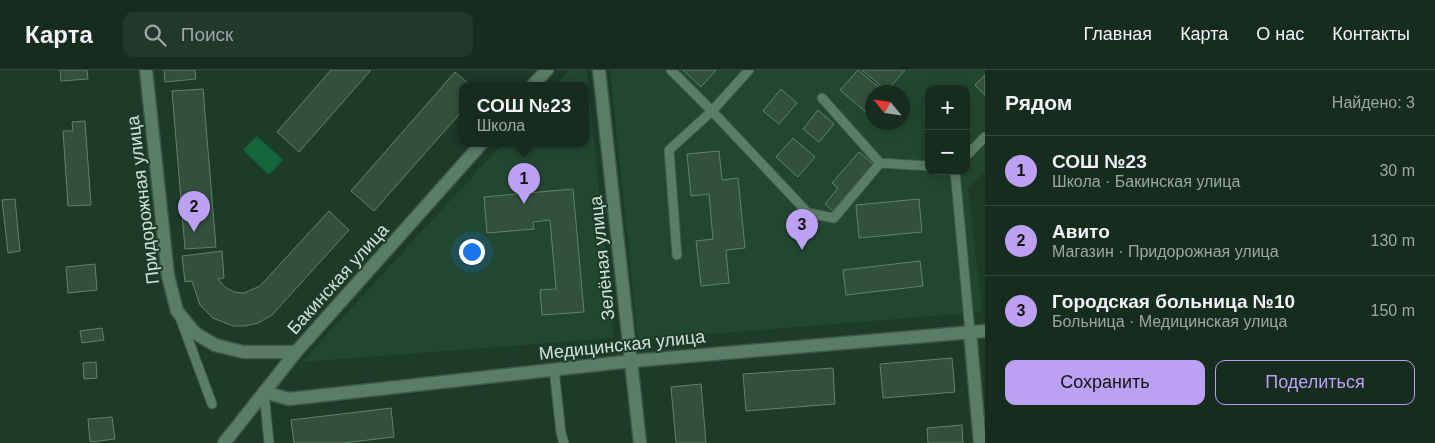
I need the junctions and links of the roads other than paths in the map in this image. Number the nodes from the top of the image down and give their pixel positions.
1 (146, 70) edge
2 (547, 70) edge
3 (599, 70) edge
4 (671, 70) edge
5 (750, 70) edge
6 (536, 82) edge
7 (822, 98) dead end
8 (712, 111) junction
9 (985, 137) edge
10 (478, 147) edge
11 (970, 152) edge
12 (880, 162) junction
13 (925, 166) edge
14 (955, 175) edge
15 (677, 255) dead end
16 (177, 311) junction
17 (985, 331) edge
18 (970, 332) junction
19 (296, 352) junction
20 (632, 361) junction
21 (554, 370) junction
22 (264, 392) junction
23 (212, 404) dead end
24 (224, 443) edge
25 (269, 443) edge
26 (564, 443) edge
27 (640, 443) edge
28 (980, 443) edge

1 - 16 street, Придорожная улица
2 - 6 street
3 - 20 street, Зелёная улица
4 - 8 lane
5 - 8 lane
7 - 12 lane
8 - 12 lane
8 - 15 lane
9 - 11 lane
10 - 19 street, Бакинская улица
12 - 13 lane
14 - 18 lane
16 - 19 street, Придорожная улица
16 - 23 lane
17 - 18 street, Медицинская улица
18 - 20 street, Медицинская улица
18 - 28 street
19 - 22 street, Бакинская улица
20 - 21 street, Медицинская улица
20 - 27 street, Зелёная улица
21 - 22 street, Медицинская улица
21 - 26 lane
22 - 24 street, Бакинская улица
22 - 25 lane

